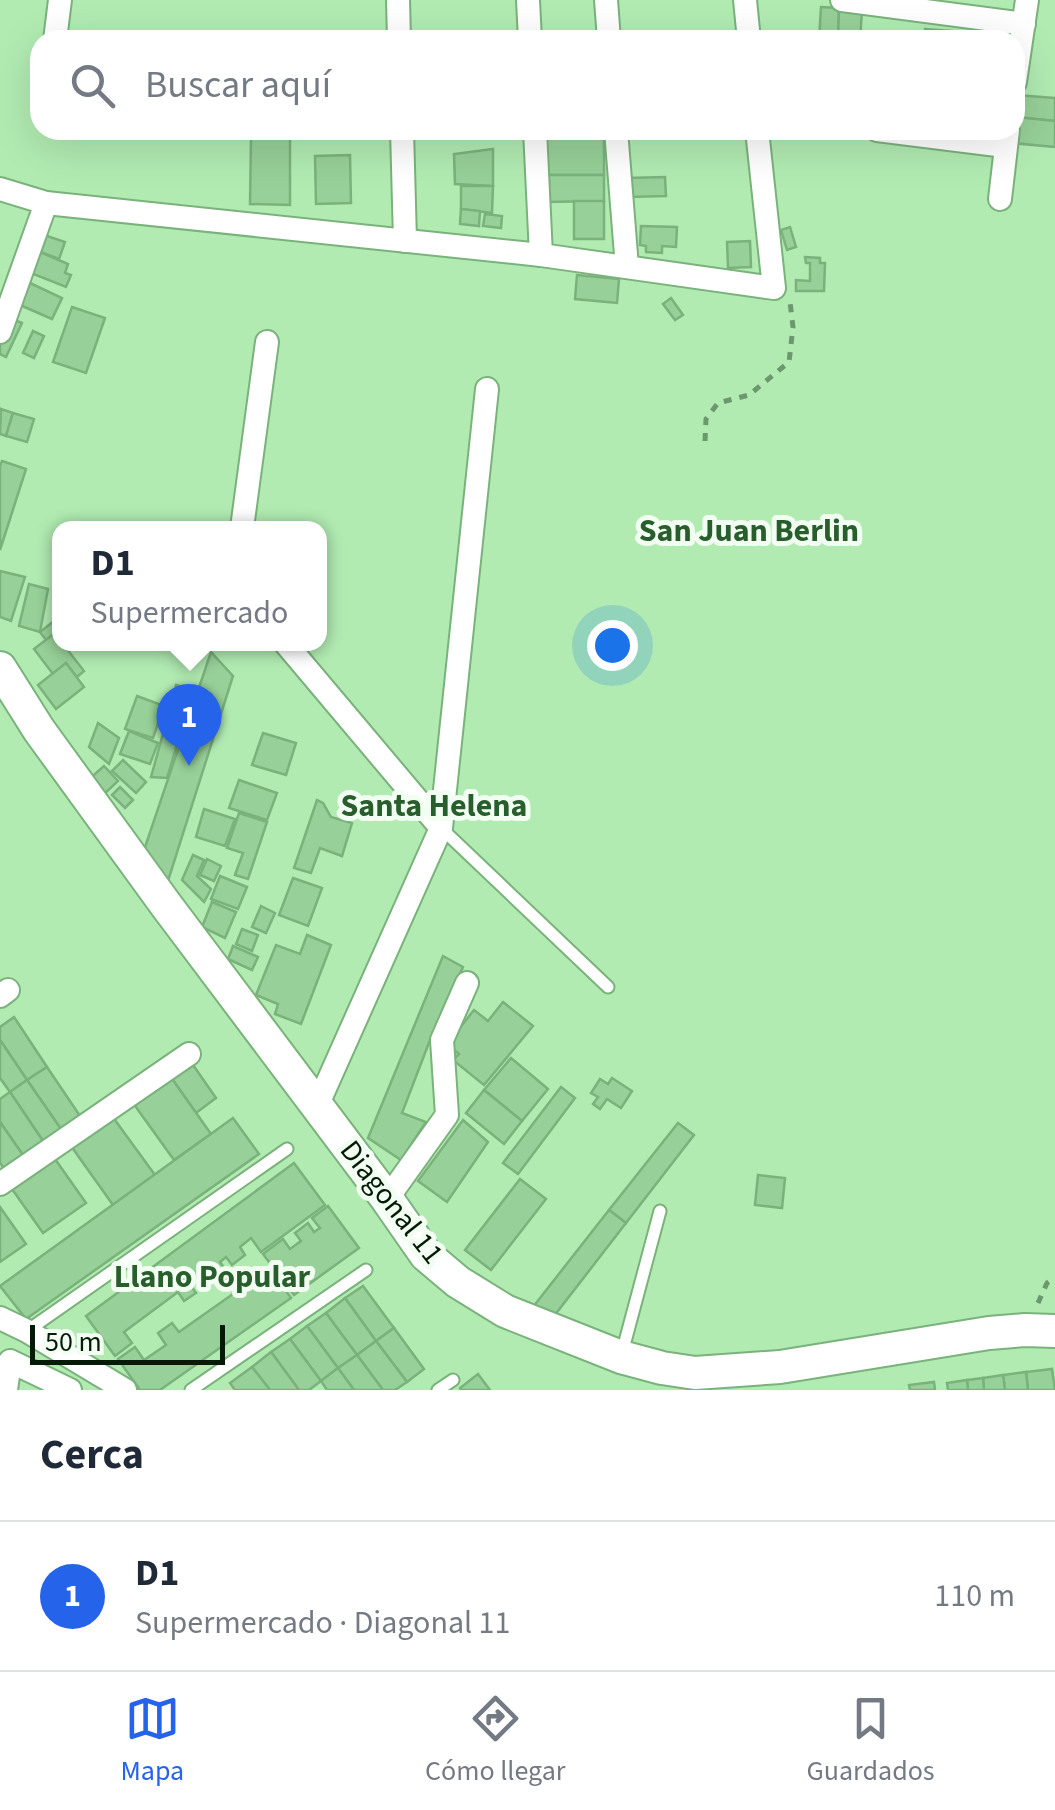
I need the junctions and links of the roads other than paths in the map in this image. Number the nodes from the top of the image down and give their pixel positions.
1 (60, 0) edge
2 (398, 0) edge
3 (528, 0) edge
4 (606, 0) edge
5 (745, 0) edge
6 (842, 0) edge
7 (1028, 0) edge
8 (1024, 24) junction
9 (56, 30) edge
10 (399, 30) edge
11 (530, 30) edge
12 (609, 30) edge
13 (748, 30) edge
14 (1023, 30) edge
15 (402, 140) edge
16 (535, 140) edge
17 (617, 140) edge
18 (758, 140) edge
19 (1006, 140) edge
20 (0, 189) edge
21 (1000, 199) dead end
22 (46, 203) junction
23 (404, 241) junction
24 (541, 255) junction
25 (627, 268) junction
26 (0, 332) edge
27 (267, 342) dead end
28 (487, 388) dead end
29 (243, 521) edge
30 (292, 651) edge
31 (0, 668) edge
32 (441, 828) junction
33 (468, 983) dead end
34 (608, 986) dead end
35 (189, 1054) dead end
36 (317, 1106) junction
37 (287, 1149) dead end
38 (0, 1184) edge
39 (387, 1199) junction
40 (660, 1211) dead end
41 (366, 1270) dead end
42 (0, 1318) edge
43 (27, 1331) junction
44 (1055, 1332) edge
45 (621, 1358) junction
46 (781, 1378) edge
47 (452, 1380) dead end
48 (6, 1390) edge
49 (70, 1390) edge
50 (126, 1390) edge
51 (191, 1390) edge
52 (438, 1390) edge

1 - 9 street
2 - 10 street
3 - 11 street
4 - 12 street
5 - 13 street
6 - 8 street
7 - 8 street
8 - 14 street
15 - 23 street
16 - 24 street
17 - 25 street
18 - 25 street
19 - 21 street
20 - 22 street
22 - 23 street
22 - 26 street
23 - 24 street
24 - 25 street
27 - 29 street
28 - 32 street
30 - 32 street
31 - 36 street, Diagonal 11
32 - 34 lane
32 - 36 street
33 - 39 street
35 - 38 street
36 - 39 street, Diagonal 11
37 - 43 lane
39 - 45 street, Diagonal 11
40 - 45 lane
41 - 51 lane
42 - 43 street
43 - 50 street
44 - 46 street, Diagonal 11
45 - 46 street, Diagonal 11
47 - 52 lane
48 - 49 street

